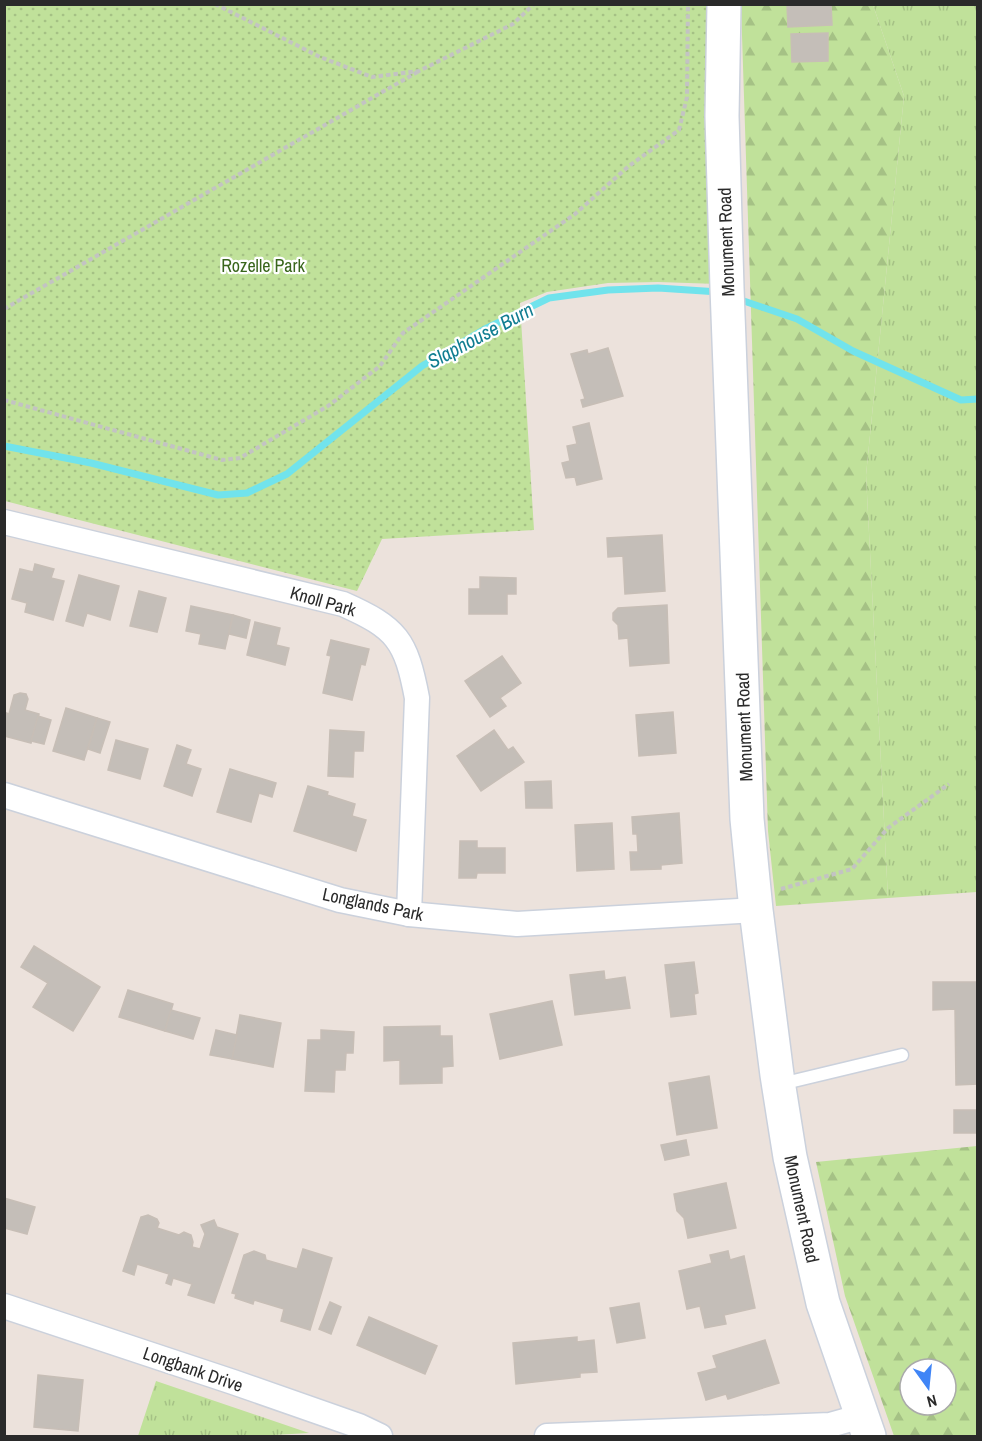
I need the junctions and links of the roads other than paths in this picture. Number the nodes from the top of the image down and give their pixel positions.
1 (724, 4) edge
2 (4, 522) edge
3 (4, 795) edge
4 (755, 903) junction
5 (409, 914) junction
6 (902, 1055) dead end
7 (779, 1085) junction
8 (4, 1306) edge
9 (865, 1426) edge
10 (380, 1437) edge
11 (547, 1437) edge

1 - 4 main road, Monument Road
2 - 5 street, Knoll Park
3 - 5 street, Longlands Park
4 - 5 street, Longlands Park
4 - 7 main road, Monument Road
6 - 7 lane
7 - 9 main road, Monument Road
8 - 10 street, Longbank Drive
9 - 11 street

